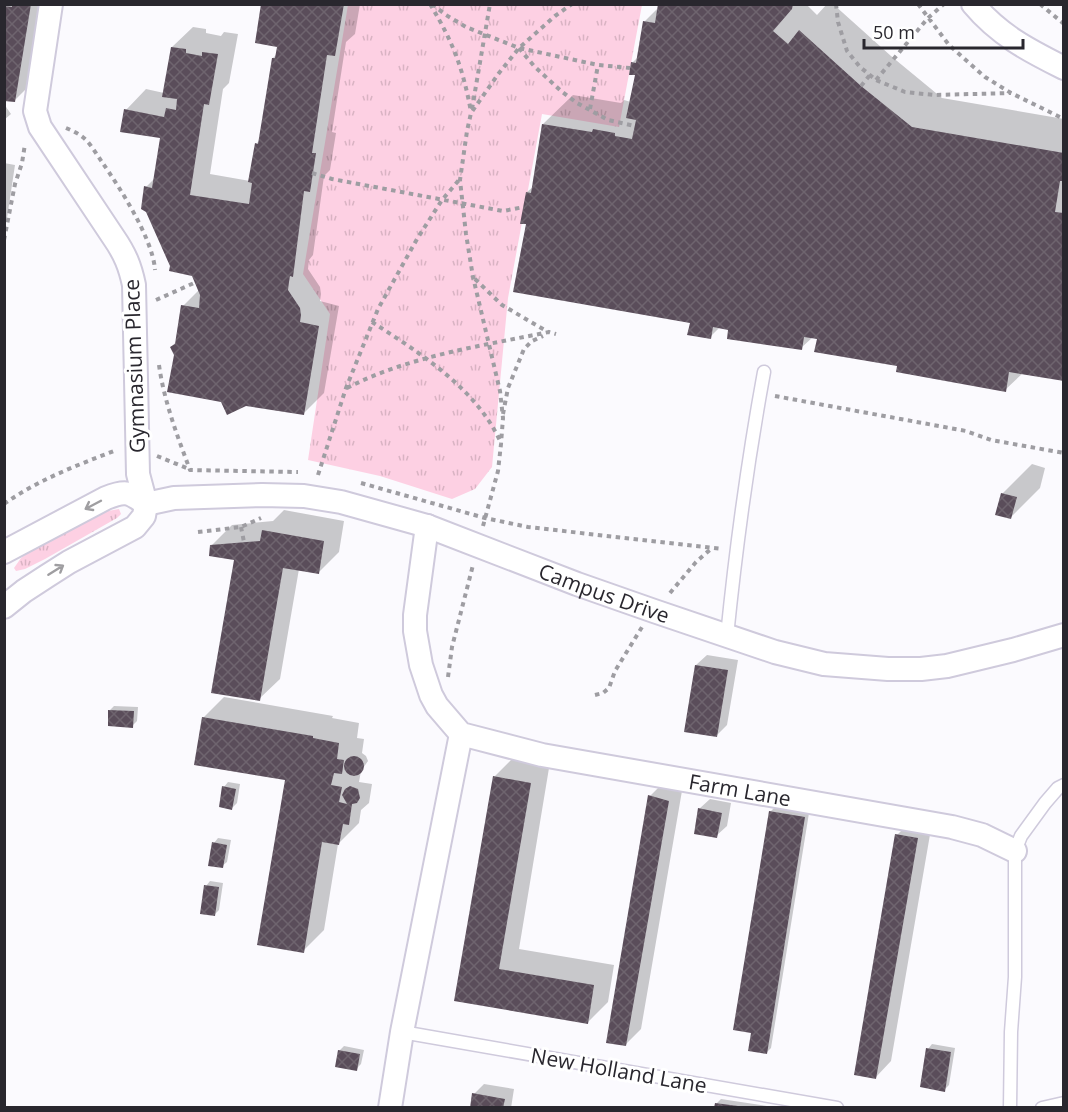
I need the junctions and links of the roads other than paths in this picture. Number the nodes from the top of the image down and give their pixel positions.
1 (51, 4) edge
2 (973, 4) edge
3 (1064, 68) edge
4 (764, 372) dead end
5 (146, 504) junction
6 (427, 526) junction
7 (4, 552) edge
8 (6, 604) edge
9 (1064, 635) edge
10 (727, 636) junction
11 (461, 734) junction
12 (1064, 785) edge
13 (1016, 851) junction
14 (402, 1032) junction
15 (1063, 1105) edge
16 (390, 1107) edge
17 (837, 1107) edge
18 (1010, 1107) edge
19 (1042, 1107) edge

1 - 5 street, Gymnasium Place
2 - 3 street
4 - 10 lane
5 - 6 street, Campus Drive
5 -> 7 street
8 -> 5 street
6 - 10 street, Campus Drive
6 - 11 street
9 - 10 street, Campus Drive
11 - 13 street, Farm Lane
11 - 14 street
12 - 13 lane
13 - 18 lane
14 - 16 street
14 - 17 lane, New Holland Lane
15 - 19 lane

